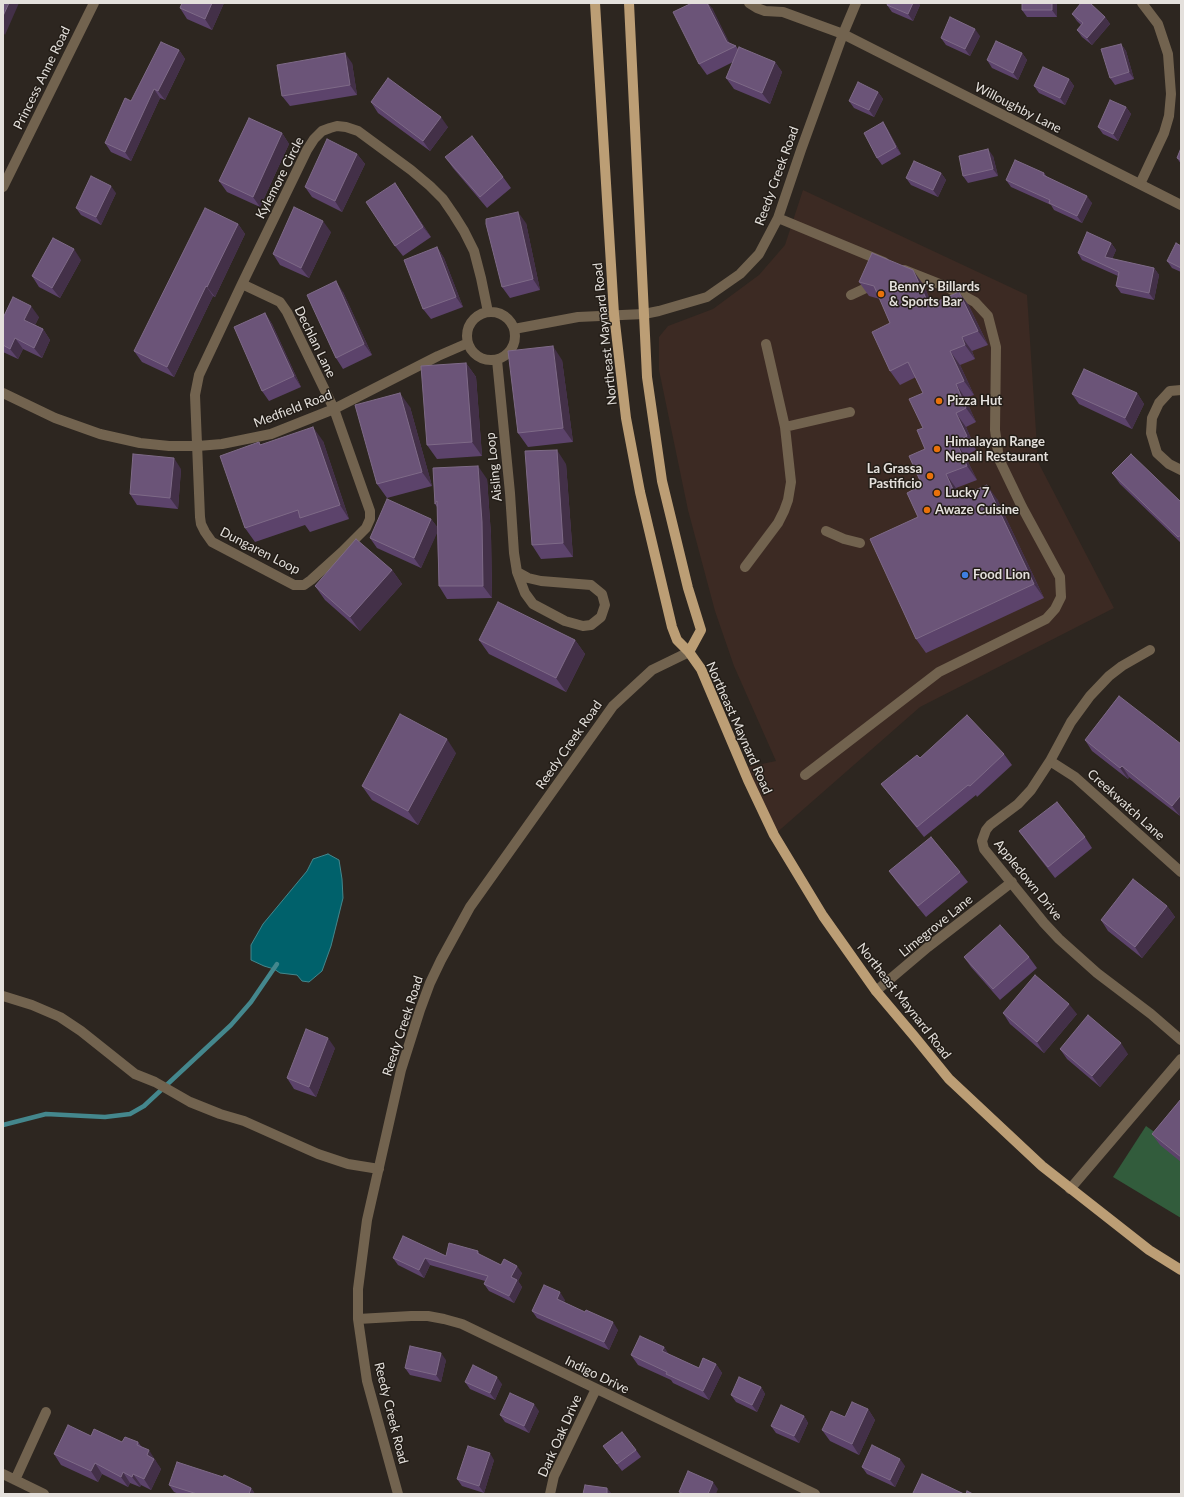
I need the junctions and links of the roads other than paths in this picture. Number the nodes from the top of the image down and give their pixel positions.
1 (94, 3) edge
2 (595, 3) edge
3 (629, 3) edge
4 (748, 3) edge
5 (856, 3) edge
6 (1142, 3) edge
7 (843, 34) junction
8 (1140, 184) junction
9 (3, 187) edge
10 (1181, 204) edge
11 (778, 218) junction
12 (878, 260) junction
13 (242, 284) junction
14 (851, 295) dead end
15 (488, 312) junction
16 (614, 314) junction
17 (644, 314) junction
18 (514, 329) junction
19 (468, 343) junction
20 (766, 344) dead end
21 (496, 360) junction
22 (1181, 390) edge
23 (3, 393) edge
24 (334, 409) junction
25 (850, 412) dead end
26 (785, 428) junction
27 (198, 446) junction
28 (1181, 470) edge
29 (826, 531) dead end
30 (860, 542) dead end
31 (745, 567) dead end
32 (517, 572) junction
33 (1150, 650) dead end
34 (689, 652) junction
35 (1050, 761) junction
36 (805, 775) dead end
37 (1181, 872) edge
38 (1012, 882) junction
39 (876, 991) junction
40 (3, 996) edge
41 (1181, 1040) edge
42 (1181, 1059) edge
43 (379, 1170) junction
44 (1070, 1189) junction
45 (1181, 1270) edge
46 (358, 1319) junction
47 (596, 1389) junction
48 (46, 1412) dead end
49 (3, 1474) edge
50 (15, 1480) junction
51 (44, 1494) edge
52 (398, 1494) edge
53 (550, 1494) edge
54 (815, 1494) edge

1 - 9 street, Princess Anne Road
2 - 16 main road, Northeast Maynard Road
3 - 17 main road, Northeast Maynard Road
4 - 7 street, Willoughby Lane
5 - 7 street, Reedy Creek Road
6 - 8 street
7 - 8 street, Willoughby Lane
7 - 11 street, Reedy Creek Road
8 - 10 street, Willoughby Lane
11 - 12 street
11 - 17 street, Reedy Creek Road
12 - 14 street
12 - 36 street
13 - 15 street, Kylemore Circle
13 - 24 street, Dechlan Lane
13 - 27 street, Kylemore Circle
15 - 18 street
15 - 19 street
16 - 17 street
16 - 18 street
16 - 34 main road, Northeast Maynard Road
17 - 34 main road, Northeast Maynard Road
18 - 21 street
19 - 21 street
19 - 24 street, Medfield Road
20 - 26 street
21 - 32 street, Aisling Loop
22 - 28 street
23 - 27 street, Medfield Road
24 - 27 street, Medfield Road
24 - 27 street, Dungaren Loop
25 - 26 street
26 - 31 street
29 - 30 street
32 - 32 street, Aisling Loop
33 - 35 street, Appledown Drive
34 - 39 main road, Northeast Maynard Road
34 - 43 street, Reedy Creek Road
35 - 37 street, Creekwatch Lane
35 - 38 street, Appledown Drive
38 - 39 street, Limegrove Lane
38 - 41 street, Appledown Drive
39 - 44 main road, Northeast Maynard Road
40 - 43 street
42 - 44 street
43 - 46 street, Reedy Creek Road
44 - 45 main road, Northeast Maynard Road
46 - 47 street, Indigo Drive
46 - 52 street, Reedy Creek Road
47 - 53 street, Dark Oak Drive
47 - 54 street, Indigo Drive
48 - 50 street
49 - 50 street
50 - 51 street

